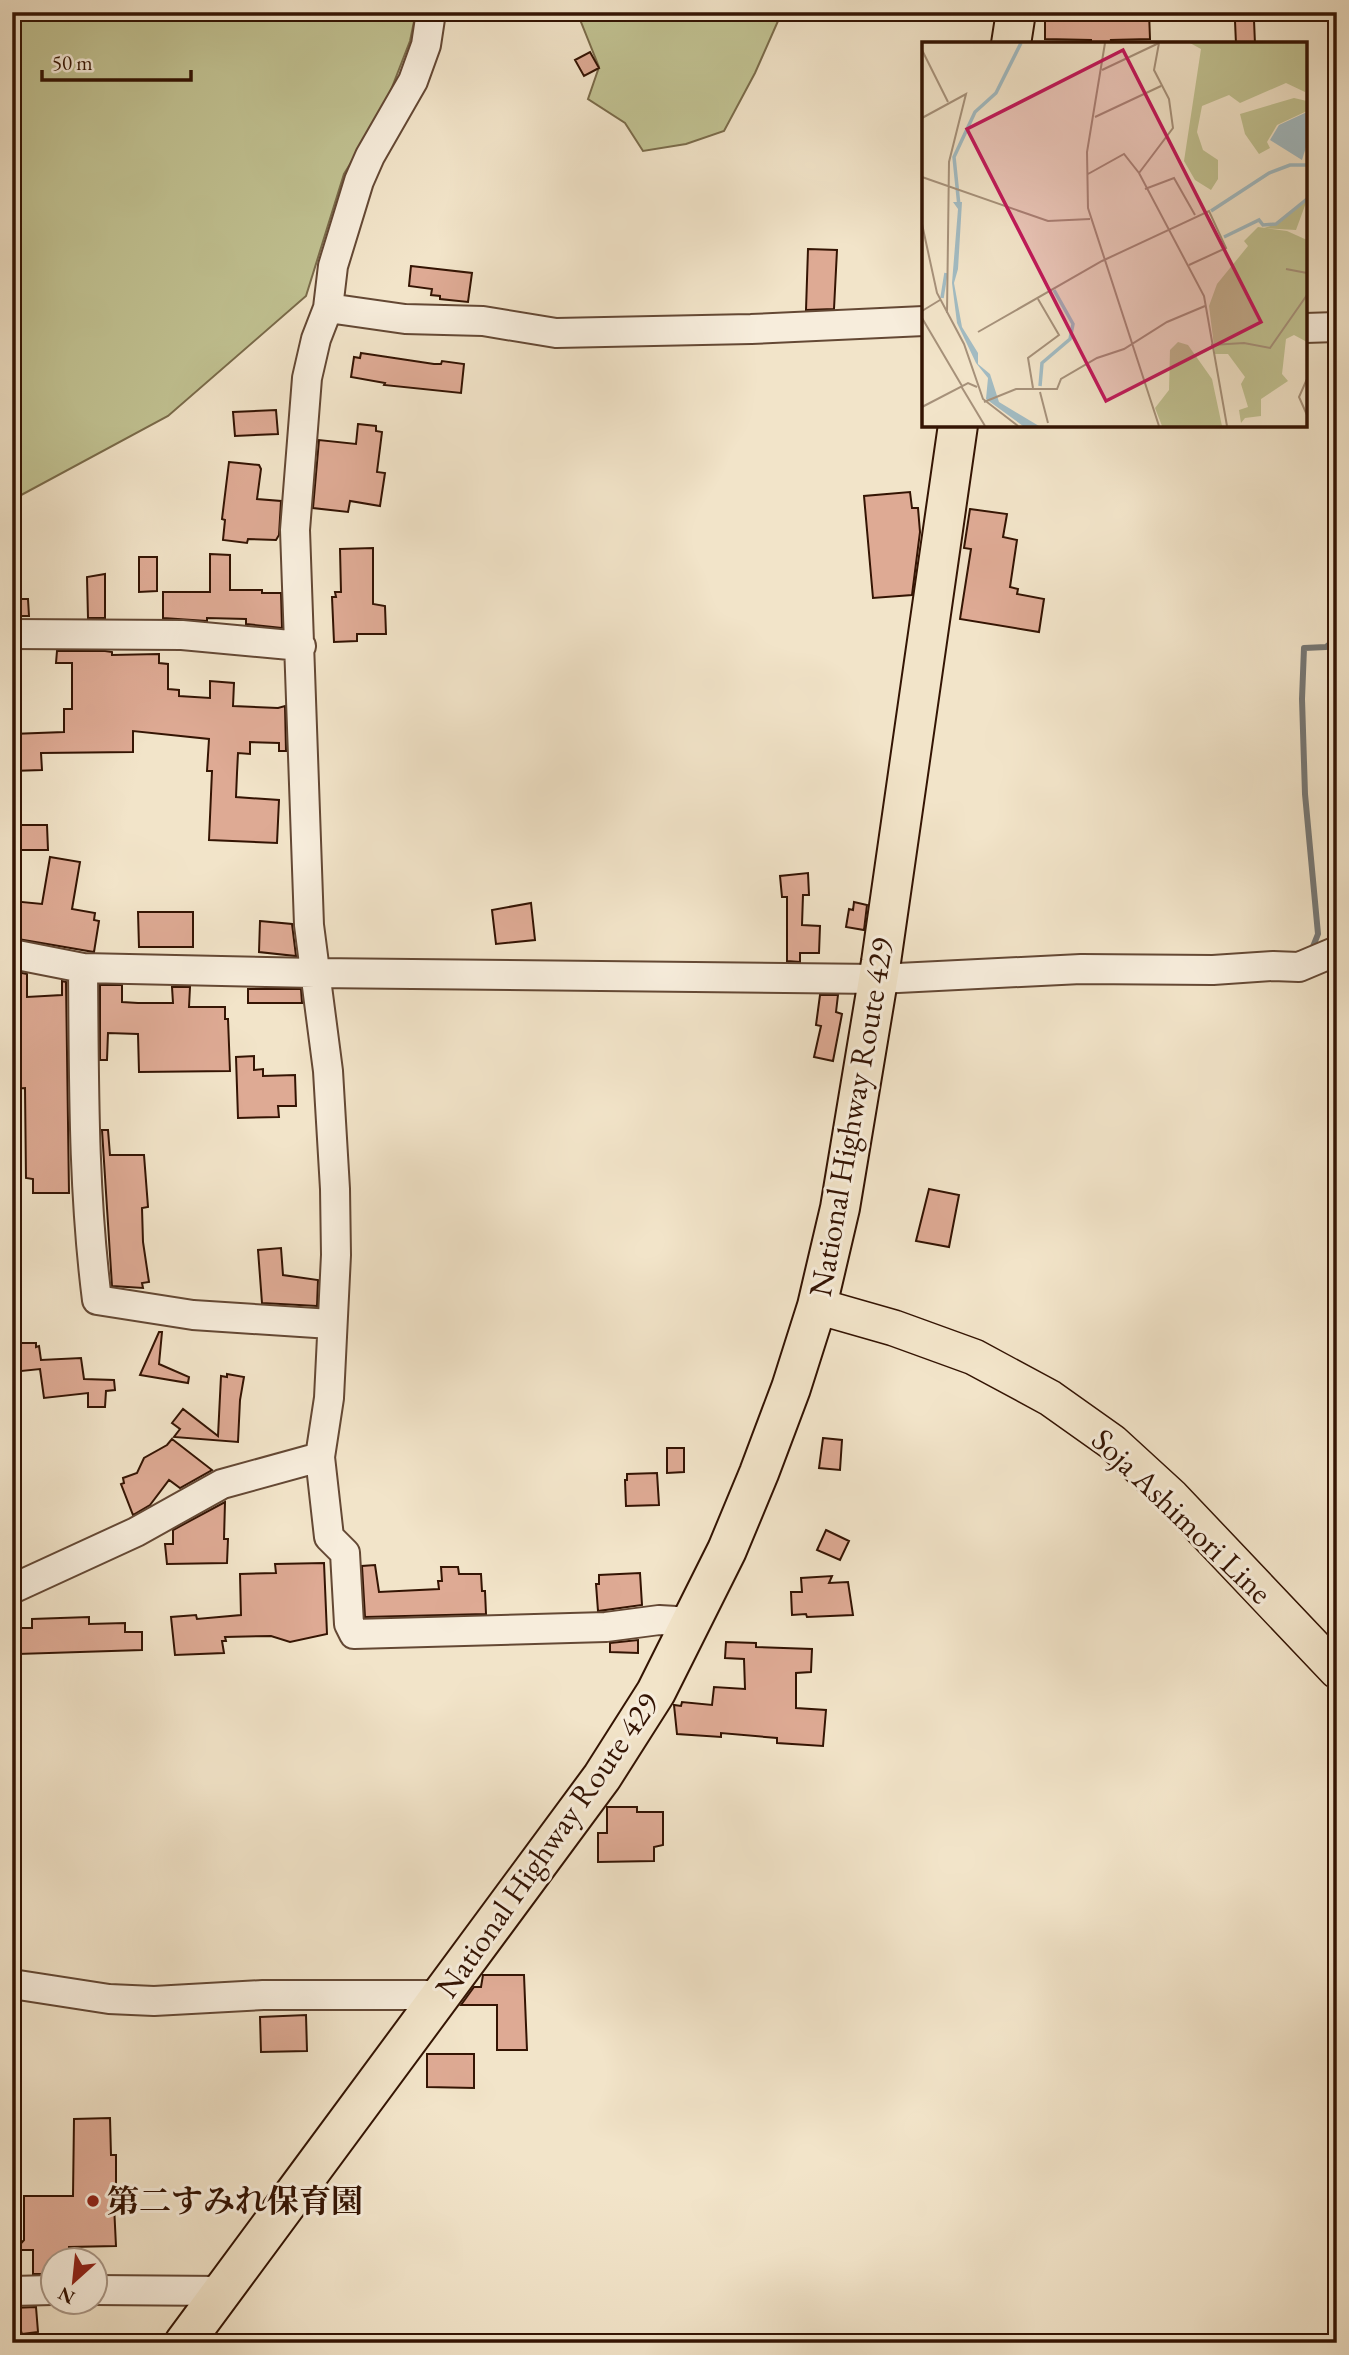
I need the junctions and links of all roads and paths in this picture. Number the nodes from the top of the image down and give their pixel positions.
1 (1016, 12) edge
2 (426, 14) edge
3 (1012, 42) edge
4 (328, 308) junction
5 (922, 321) edge
6 (1337, 327) edge
7 (1307, 328) edge
8 (958, 427) edge
9 (12, 634) edge
10 (301, 646) junction
11 (1337, 951) edge
12 (12, 954) edge
13 (313, 963) junction
14 (83, 968) junction
15 (879, 971) junction
16 (817, 1306) junction
17 (331, 1324) junction
18 (320, 1457) junction
19 (12, 1589) edge
20 (693, 1622) junction
21 (1337, 1671) edge
22 (12, 1984) edge
23 (442, 1995) junction
24 (38, 2290) edge
25 (108, 2290) edge
26 (12, 2291) edge
27 (223, 2291) junction
28 (184, 2343) edge

1 - 3 highway
2 - 4 street
4 - 5 street
4 - 10 street
6 - 7 street
8 - 15 highway, National Highway Route 429
9 - 10 street
10 - 13 street
11 - 15 street
12 - 14 street
13 - 14 street
13 - 15 street
13 - 17 street
14 - 17 street
15 - 16 highway, National Highway Route 429
16 - 20 highway, National Highway Route 429
16 - 21 main road, Soja Ashimori Line
17 - 18 street
18 - 19 street
18 - 20 street
20 - 23 highway, National Highway Route 429
22 - 23 street
23 - 27 highway, National Highway Route 429
24 - 26 street
25 - 27 street
27 - 28 highway, National Highway Route 429

